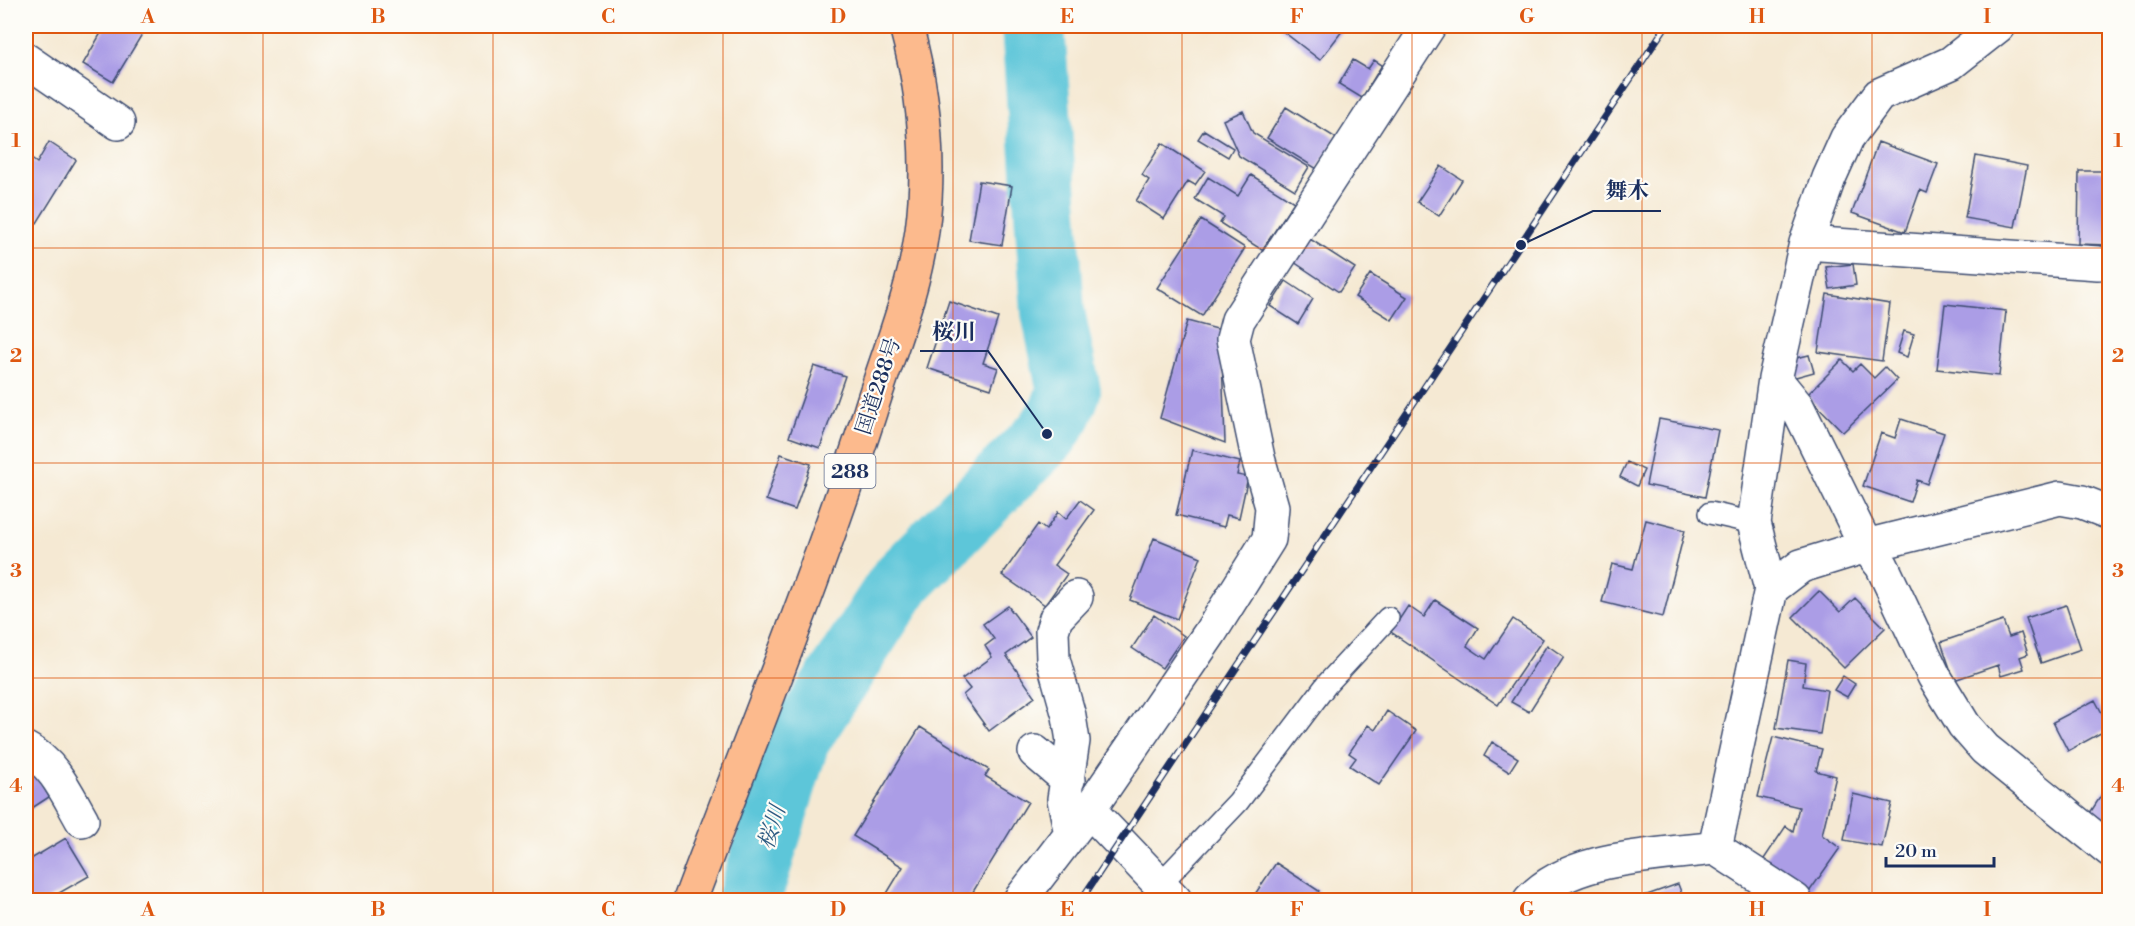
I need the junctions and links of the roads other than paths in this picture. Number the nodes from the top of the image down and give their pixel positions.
1 (906, 26) edge
2 (1429, 26) edge
3 (1998, 26) edge
4 (26, 60) edge
5 (118, 123) dead end
6 (1806, 243) junction
7 (2098, 263) dead end
8 (1775, 379) junction
9 (1710, 513) dead end
10 (2109, 513) edge
11 (1754, 523) junction
12 (1866, 546) junction
13 (1771, 589) junction
14 (1076, 597) dead end
15 (1388, 618) dead end
16 (26, 749) edge
17 (1035, 752) dead end
18 (1068, 780) junction
19 (82, 820) dead end
20 (1080, 822) junction
21 (1715, 848) junction
22 (2109, 850) edge
23 (1167, 892) edge
24 (690, 900) edge
25 (1020, 900) edge
26 (1530, 900) edge
27 (1795, 900) edge

1 - 24 highway, 国道288号 / 288
2 - 20 street
3 - 6 street
4 - 5 street
6 - 7 street
6 - 8 street
8 - 11 street
8 - 12 street
9 - 11 lane
10 - 12 street
11 - 13 street
12 - 13 street
12 - 22 street
13 - 21 street
14 - 18 street
15 - 23 lane
16 - 19 street
17 - 18 street
18 - 20 street
20 - 23 street
20 - 25 street
21 - 26 street
21 - 27 street

